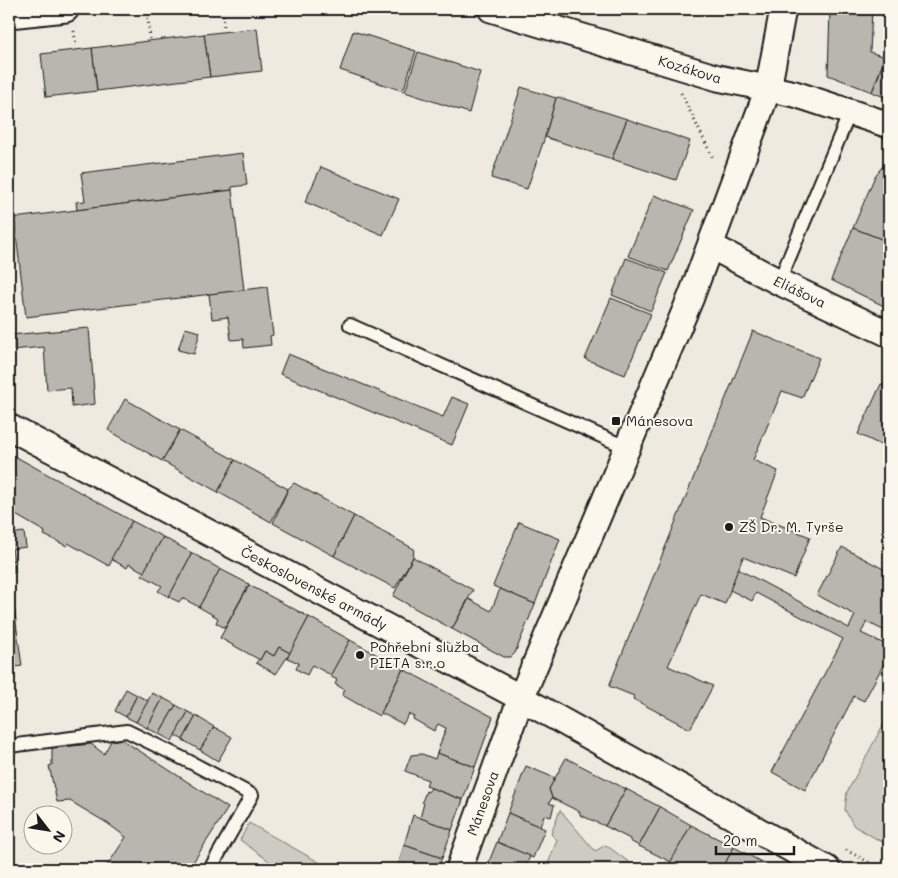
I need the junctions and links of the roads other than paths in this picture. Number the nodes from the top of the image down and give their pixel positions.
1 (491, 9) edge
2 (783, 9) edge
3 (9, 15) edge
4 (69, 17) edge
5 (768, 89) junction
6 (850, 112) junction
7 (889, 125) edge
8 (711, 246) junction
9 (779, 282) junction
10 (350, 325) dead end
11 (889, 334) edge
12 (9, 427) edge
13 (628, 448) junction
14 (521, 698) junction
15 (9, 746) edge
16 (210, 869) edge
17 (460, 869) edge
18 (828, 869) edge

1 - 5 street, Kozákova
2 - 5 street, Mánesova
3 - 4 street
5 - 6 street, Kozákova
5 - 8 street, Mánesova
6 - 7 street, Kozákova
6 - 9 lane
8 - 9 street, Eliášova
8 - 13 street, Mánesova
9 - 11 street, Eliášova
10 - 13 lane
12 - 14 street, Československé armády
13 - 14 street, Mánesova
14 - 17 street, Mánesova
14 - 18 street, Československé armády
15 - 16 lane

